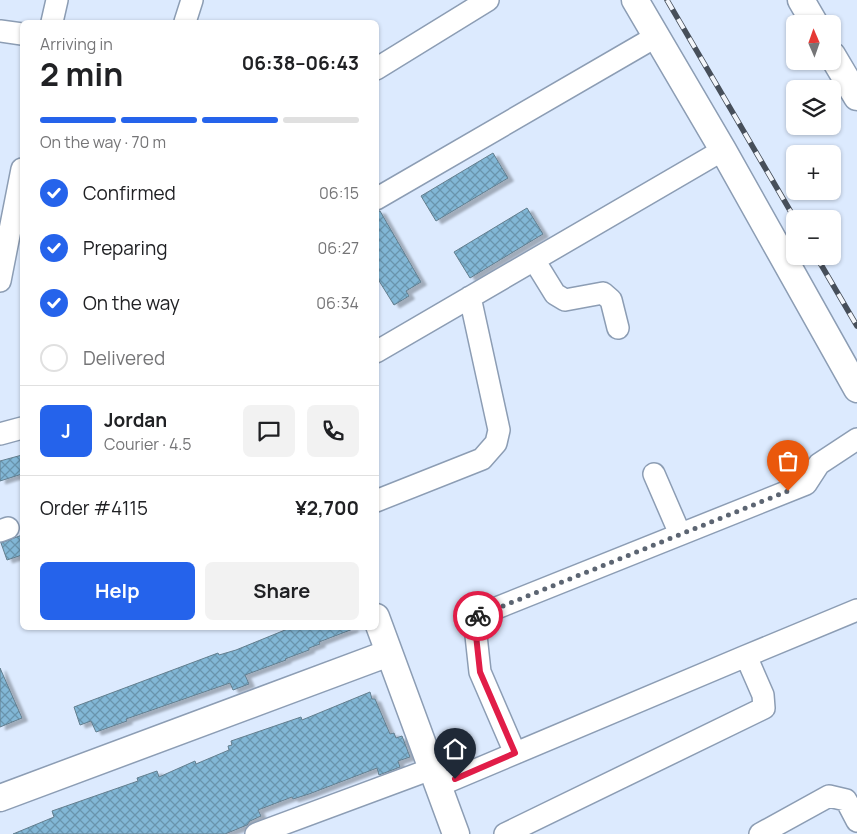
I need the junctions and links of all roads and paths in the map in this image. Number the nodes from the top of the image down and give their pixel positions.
1 (57, 0) edge
2 (192, 0) edge
3 (488, 0) edge
4 (635, 0) edge
5 (801, 0) edge
6 (809, 15) edge
7 (52, 20) edge
8 (186, 20) edge
9 (0, 31) edge
10 (20, 34) edge
11 (657, 36) junction
12 (379, 67) edge
13 (841, 70) edge
14 (857, 96) edge
15 (723, 150) junction
16 (20, 179) edge
17 (379, 197) edge
18 (534, 260) junction
19 (0, 281) edge
20 (470, 297) junction
21 (618, 328) dead end
22 (379, 350) edge
23 (857, 389) edge
24 (20, 429) edge
25 (0, 434) edge
26 (857, 439) edge
27 (654, 474) dead end
28 (379, 500) edge
29 (680, 534) junction
30 (857, 610) edge
31 (379, 625) edge
32 (389, 653) junction
33 (746, 656) junction
34 (515, 753) junction
35 (437, 776) junction
36 (0, 798) edge
37 (857, 821) edge
38 (256, 834) edge
39 (456, 834) edge
40 (504, 834) edge
41 (760, 834) edge

1 - 7 street
2 - 8 street
3 - 12 street
4 - 11 street
5 - 6 street
9 - 10 street
11 - 15 street
11 - 17 street
13 - 14 street
15 - 18 street
15 - 23 street
16 - 19 street
18 - 20 street
18 - 21 street
20 - 22 street
20 - 28 street
24 - 25 street
26 - 29 street
27 - 29 street
29 - 34 street
30 - 33 street
31 - 32 street
32 - 35 street
32 - 36 street
33 - 34 street
33 - 40 street
34 - 35 street
35 - 38 street
35 - 39 street
37 - 41 street

